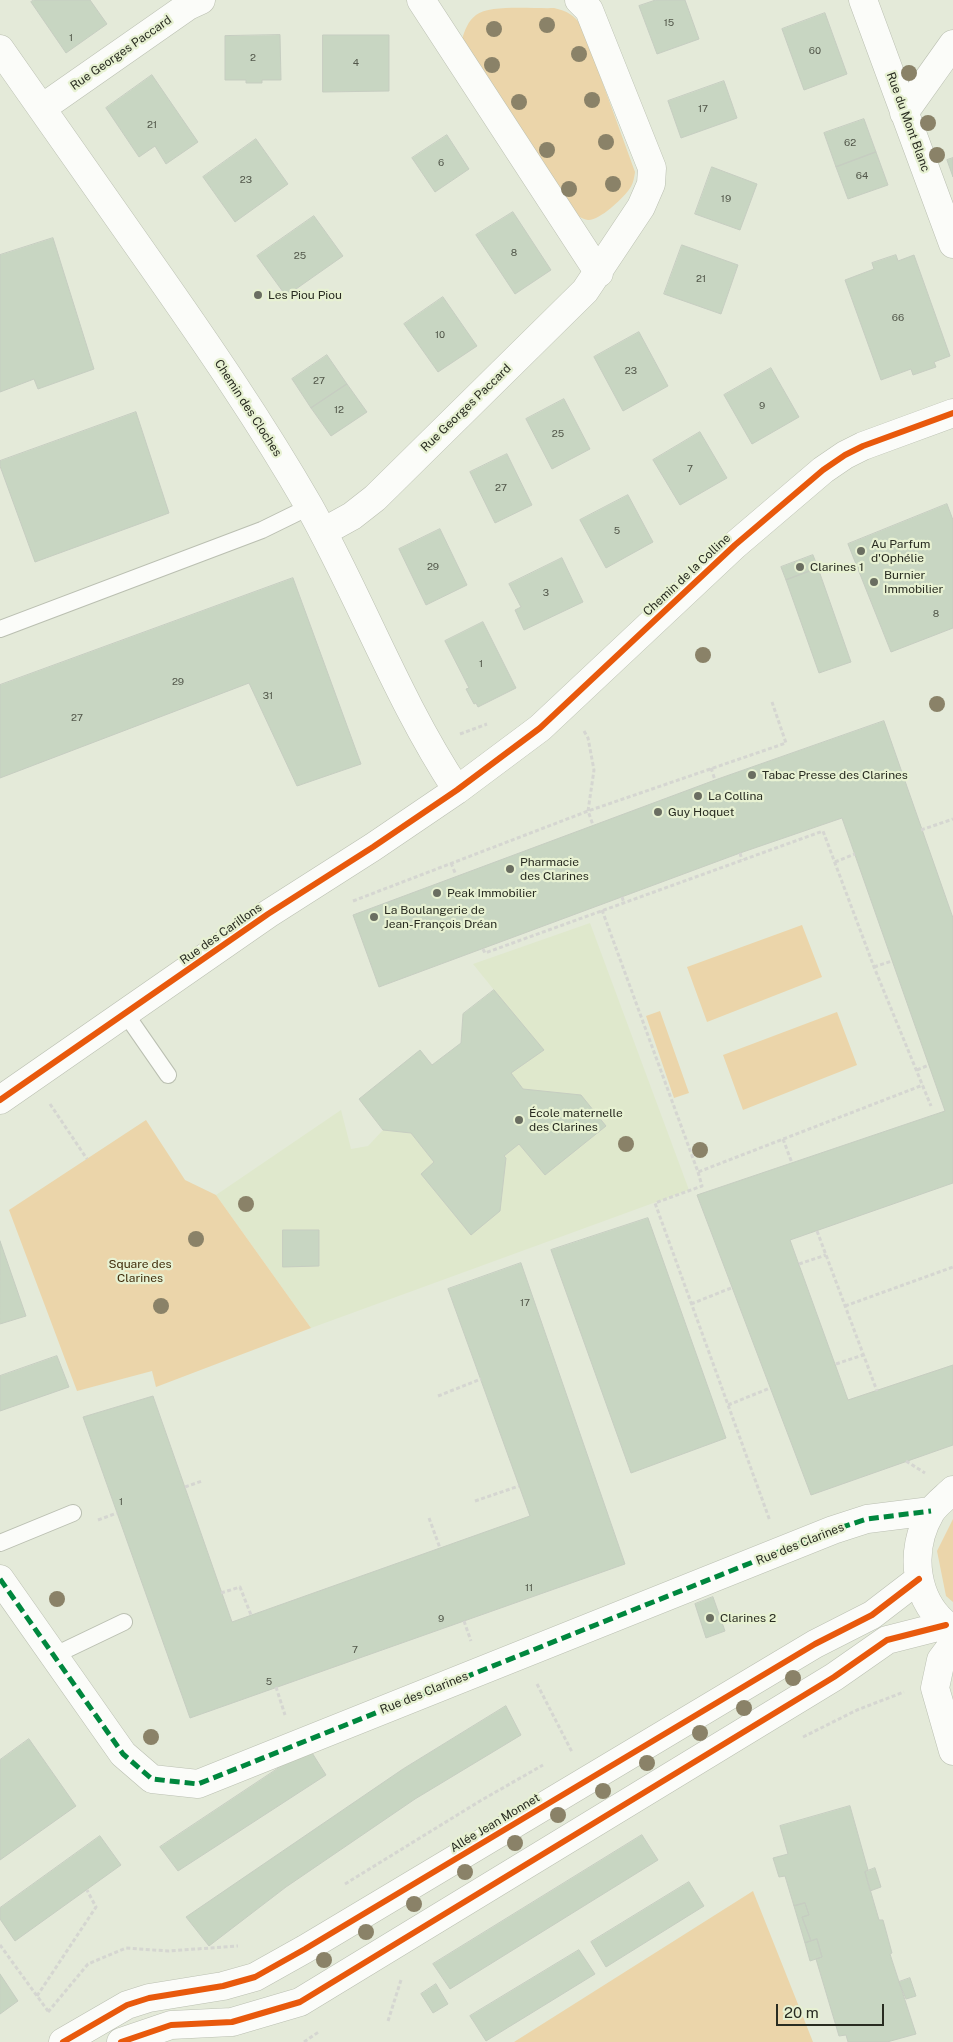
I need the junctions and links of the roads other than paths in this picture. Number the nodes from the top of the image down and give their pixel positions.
1 (201, 0) edge
2 (421, 0) edge
3 (579, 0) edge
4 (863, 0) edge
5 (953, 44) edge
6 (0, 49) edge
7 (42, 108) junction
8 (904, 113) junction
9 (953, 244) edge
10 (599, 273) junction
11 (953, 413) edge
12 (309, 507) junction
13 (323, 532) junction
14 (0, 629) edge
15 (457, 790) junction
16 (126, 1013) junction
17 (168, 1075) dead end
18 (0, 1100) edge
19 (953, 1490) edge
20 (932, 1511) junction
21 (73, 1513) dead end
22 (0, 1543) edge
23 (0, 1579) edge
24 (919, 1579) junction
25 (124, 1622) dead end
26 (951, 1633) edge
27 (54, 1656) junction
28 (953, 1751) edge
29 (63, 2042) edge
30 (121, 2042) edge

1 - 7 street, Rue Georges Paccard
2 - 10 street
3 - 10 street, Rue Georges Paccard
4 - 8 street, Rue du Mont Blanc
5 - 8 street
6 - 7 street, Chemin des Cloches
7 - 12 street, Chemin des Cloches
8 - 9 street, Rue du Mont Blanc
10 - 13 street, Rue Georges Paccard
11 - 15 street, Chemin de la Colline
12 - 13 street, Chemin des Cloches
12 - 14 lane
13 - 15 street, Chemin des Cloches
15 - 16 street, Rue des Carillons
16 - 17 lane
16 - 18 street, Rue des Carillons
19 - 20 street
20 - 24 street
20 - 27 street, Rue des Clarines
21 - 22 lane
23 - 27 street, Rue des Clarines
24 - 26 street
24 - 29 street, Allée Jean Monnet
25 - 27 lane
26 - 28 street
26 - 30 street

